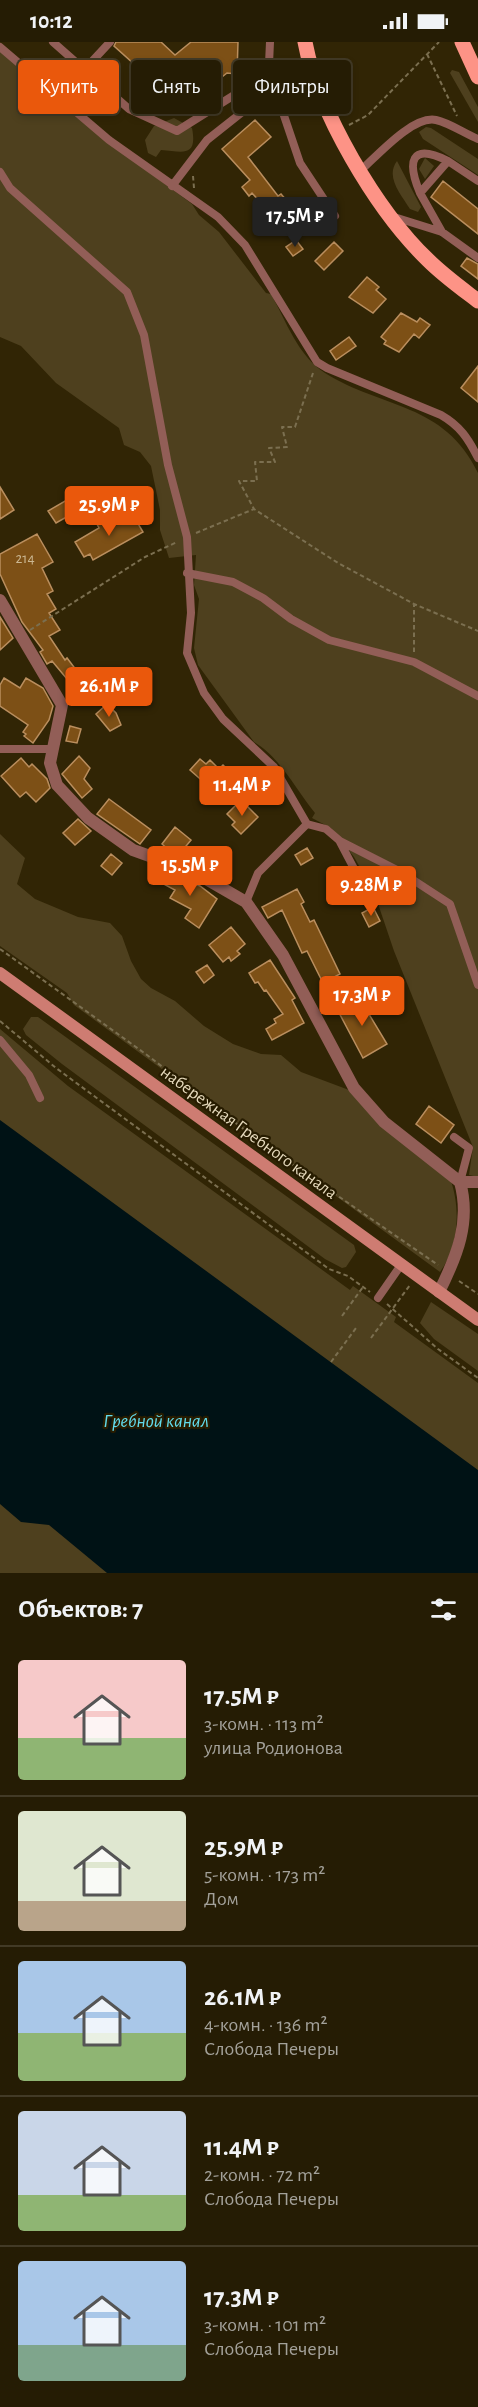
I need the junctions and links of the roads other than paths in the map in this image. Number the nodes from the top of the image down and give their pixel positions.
1 (53, 42) edge
2 (110, 42) edge
3 (270, 42) edge
4 (305, 42) edge
5 (462, 42) edge
6 (0, 47) edge
7 (473, 56) edge
8 (73, 60) edge
9 (93, 60) edge
10 (270, 60) edge
11 (310, 60) edge
12 (478, 77) edge
13 (233, 96) edge
14 (119, 100) edge
15 (238, 114) edge
16 (282, 114) edge
17 (332, 114) edge
18 (478, 140) edge
19 (447, 161) junction
20 (360, 171) junction
21 (0, 172) edge
22 (478, 181) edge
23 (172, 186) junction
24 (420, 193) junction
25 (387, 214) junction
26 (335, 216) dead end
27 (442, 232) junction
28 (478, 258) edge
29 (478, 301) edge
30 (478, 458) edge
31 (187, 573) junction
32 (0, 600) edge
33 (478, 696) edge
34 (0, 749) edge
35 (51, 749) junction
36 (307, 824) junction
37 (339, 841) junction
38 (370, 899) dead end
39 (246, 902) junction
40 (0, 972) edge
41 (478, 985) edge
42 (0, 1040) edge
43 (40, 1098) dead end
44 (454, 1137) dead end
45 (460, 1182) junction
46 (478, 1182) edge
47 (401, 1265) junction
48 (439, 1292) junction
49 (378, 1298) road end
50 (478, 1320) edge

1 - 8 lane
2 - 9 lane
3 - 10 lane
4 - 11 main road
5 - 7 main road
6 - 23 lane
7 - 12 main road
13 - 14 lane
15 - 23 lane
16 - 26 lane
17 - 20 main road
18 - 20 lane
19 - 22 lane
19 - 24 lane
19 - 24 lane
20 - 25 main road
21 - 31 lane
23 - 30 lane
24 - 27 lane
25 - 27 lane
25 - 29 main road
27 - 28 lane
31 - 33 lane
31 - 36 lane
32 - 35 street
34 - 35 lane
35 - 39 street
36 - 37 lane
36 - 39 lane
37 - 38 lane
37 - 41 lane
39 - 45 street
40 - 47 street, набережная Гребного канала
42 - 43 lane
44 - 45 lane
45 - 46 street
45 - 48 street
47 - 48 street, набережная Гребного канала
47 - 49 lane
48 - 50 street, набережная Гребного канала

